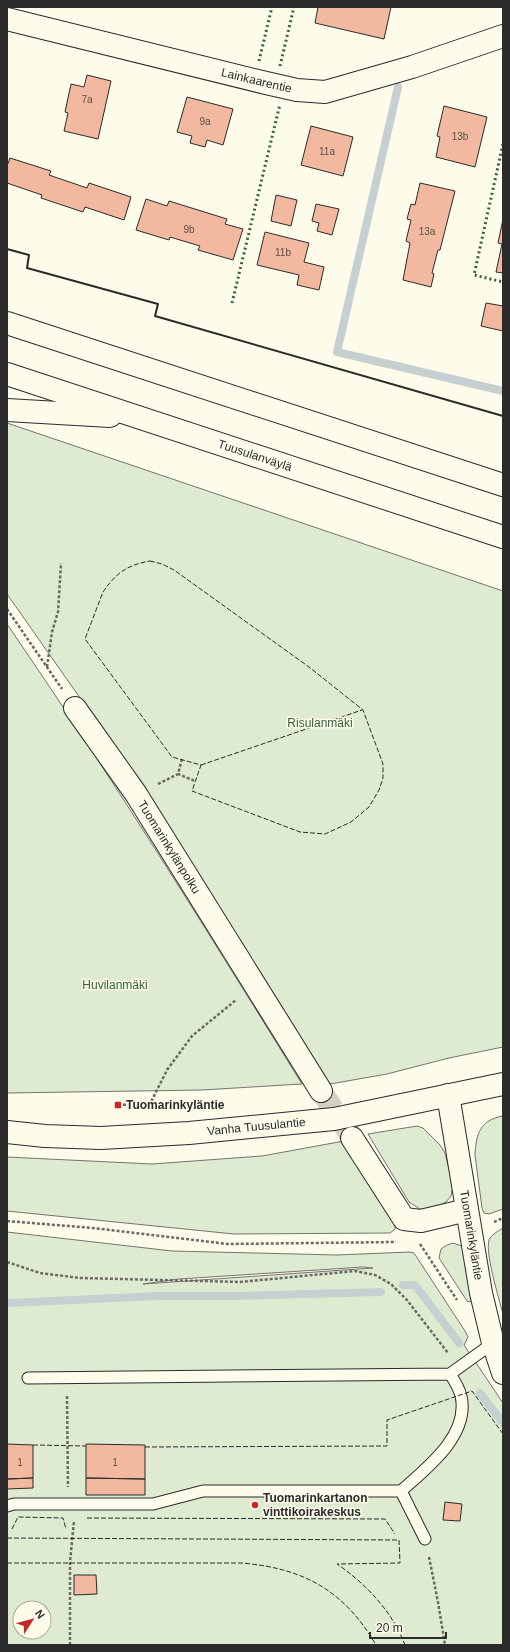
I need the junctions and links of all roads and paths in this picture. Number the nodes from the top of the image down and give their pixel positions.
1 (7, 19) edge
2 (503, 36) edge
3 (7, 323) edge
4 (7, 374) edge
5 (7, 410) edge
6 (141, 418) junction
7 (503, 485) edge
8 (503, 537) edge
9 (61, 563) dead end
10 (7, 609) edge
11 (47, 668) junction
12 (75, 708) joint
13 (182, 759) dead end
14 (195, 781) dead end
15 (256, 985) junction
16 (503, 1084) edge
17 (321, 1091) tunnel mouth
18 (448, 1095) junction
19 (118, 1105) dead end
20 (7, 1132) edge
21 (352, 1138) tunnel mouth
22 (503, 1218) edge
23 (469, 1220) junction
24 (7, 1221) edge
25 (426, 1240) dead end
26 (403, 1242) dead end
27 (7, 1262) edge
28 (460, 1305) dead end
29 (493, 1343) junction
30 (454, 1370) junction
31 (503, 1373) edge
32 (67, 1377) junction
33 (28, 1378) dead end
34 (401, 1491) junction
35 (69, 1503) junction
36 (7, 1506) edge
37 (425, 1539) joint
38 (70, 1645) edge
39 (445, 1645) edge

1 - 2 main road, Lainkaarentie
3 - 7 main road
4 - 6 main road, Tuusulanväylä
5 - 6 main road
6 - 8 main road, Tuusulanväylä
9 - 11 path
10 - 11 path
11 - 12 path
12 - 15 main road, Tuomarinkylänpolku
13 - 14 path
15 - 17 main road, Tuomarinkylänpolku
15 - 19 path
16 - 18 main road, Vanha Tuusulantie
18 - 20 main road, Vanha Tuusulantie
18 - 23 main road, Tuomarinkyläntie
21 - 23 main road
22 - 23 path
23 - 29 main road, Tuomarinkyläntie
24 - 26 path
25 - 28 path
27 - 30 path
29 - 30 lane
29 - 31 main road, Tuomarinkyläntie
30 - 32 lane
30 - 34 lane
32 - 33 lane
32 - 35 path
34 - 35 lane
34 - 37 lane
35 - 36 lane
35 - 38 path
37 - 39 path

